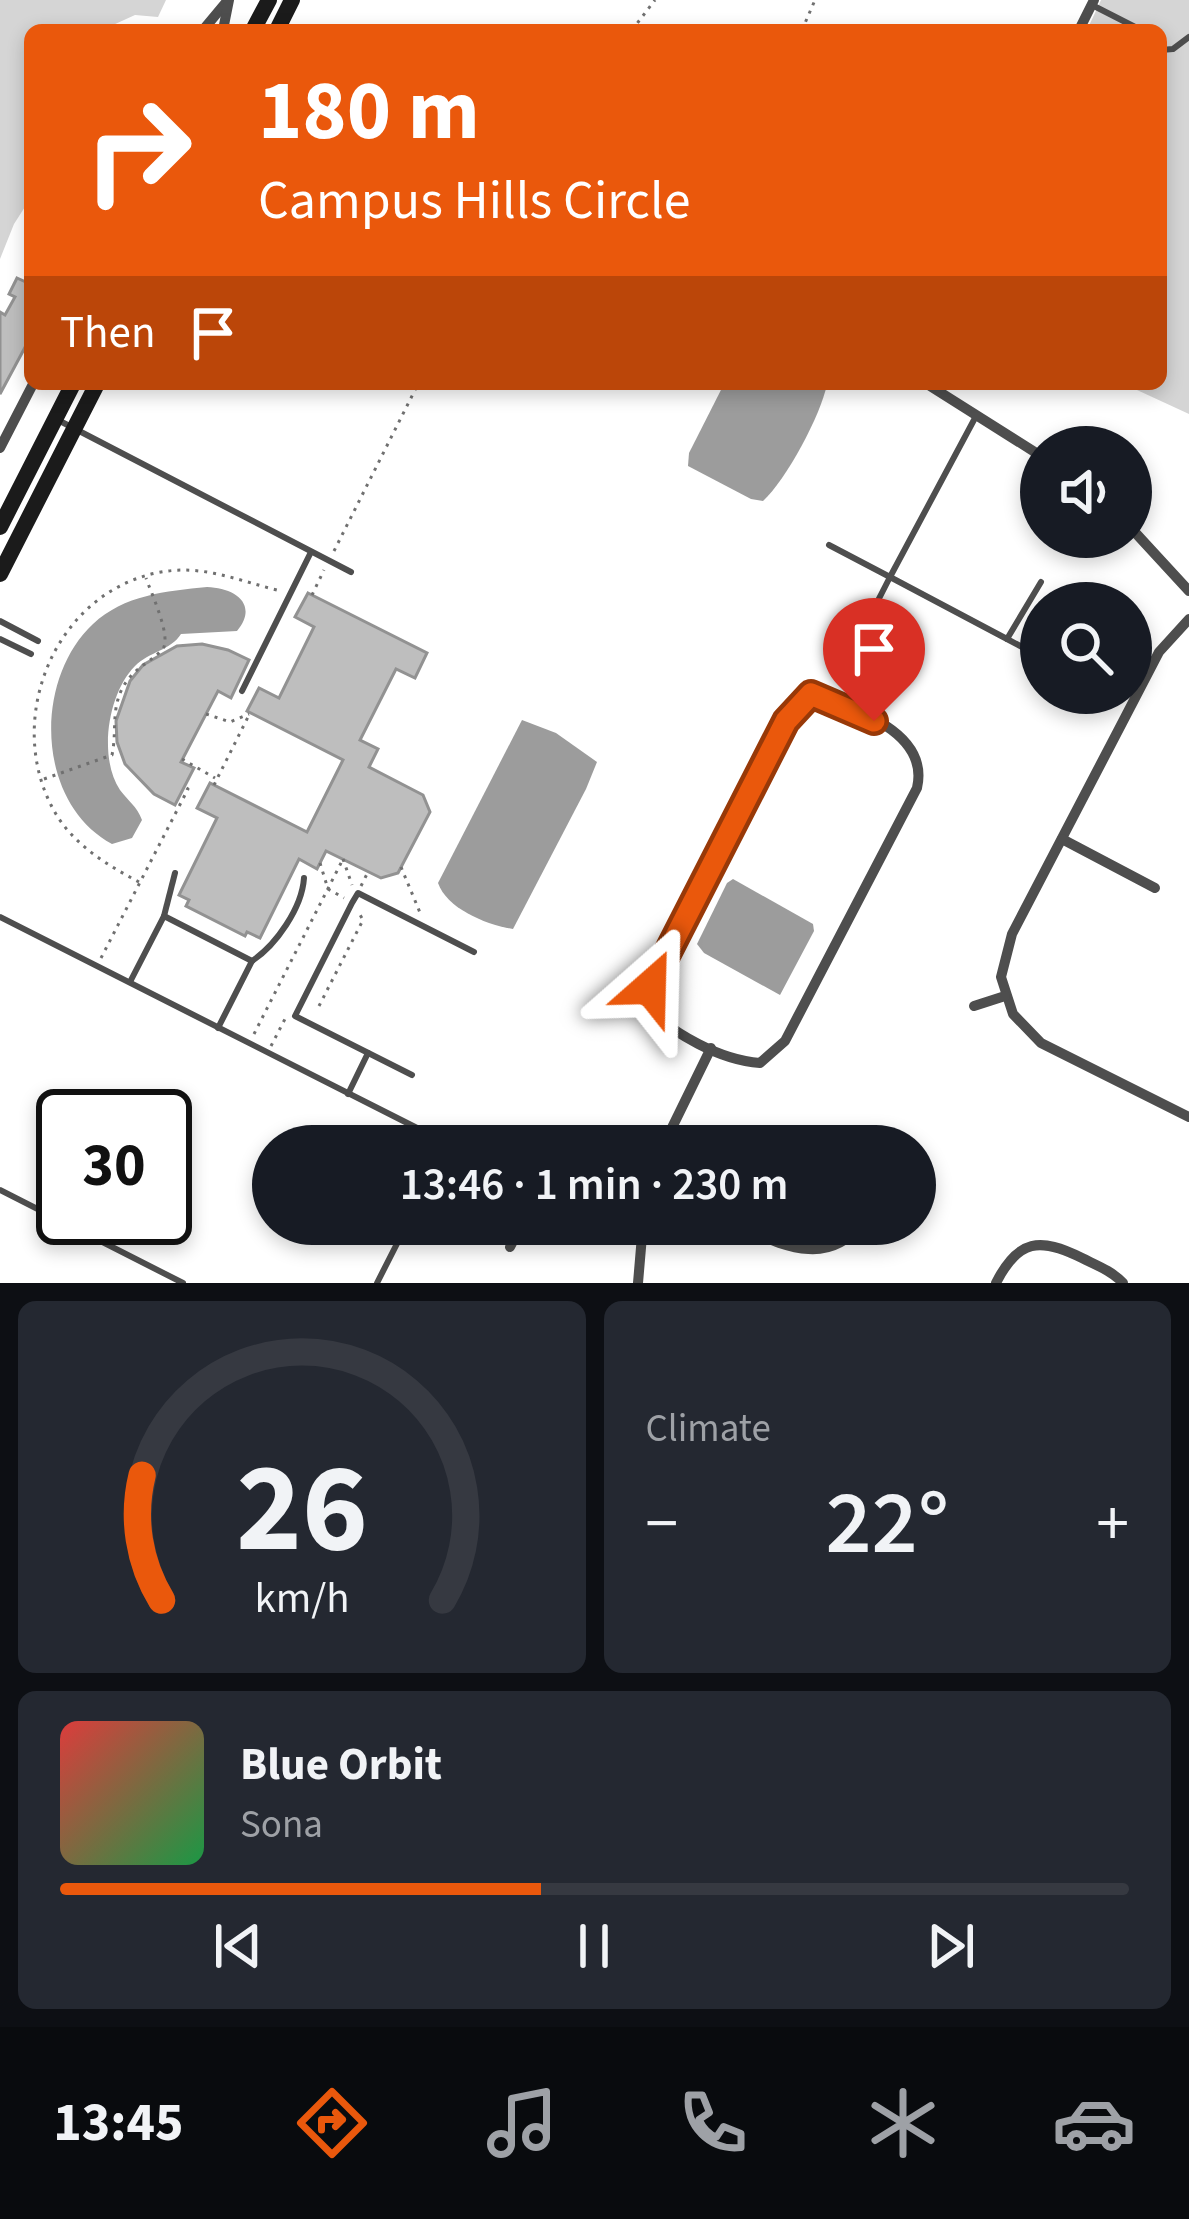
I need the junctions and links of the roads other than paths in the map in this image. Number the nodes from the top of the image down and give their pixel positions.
1 (228, 0) edge
2 (1093, 2) edge
3 (208, 24) edge
4 (1131, 24) edge
5 (30, 390) edge
6 (70, 390) edge
7 (94, 390) edge
8 (937, 390) edge
9 (977, 414) junction
10 (55, 419) junction
11 (74, 429) junction
12 (1020, 442) edge
13 (0, 448) edge
14 (0, 527) edge
15 (830, 545) dead end
16 (1152, 551) edge
17 (311, 552) junction
18 (351, 572) dead end
19 (0, 574) edge
20 (890, 577) junction
21 (1189, 591) edge
22 (1020, 617) edge
23 (1189, 619) edge
24 (0, 621) edge
25 (867, 622) dead end
26 (0, 639) edge
27 (1007, 639) junction
28 (38, 641) dead end
29 (1020, 646) edge
30 (31, 654) dead end
31 (242, 691) dead end
32 (1062, 839) junction
33 (175, 873) dead end
34 (304, 878) dead end
35 (1155, 888) dead end
36 (164, 916) junction
37 (0, 917) edge
38 (474, 952) dead end
39 (252, 961) junction
40 (129, 983) junction
41 (1005, 996) junction
42 (974, 1006) dead end
43 (218, 1028) junction
44 (712, 1048) junction
45 (368, 1053) junction
46 (412, 1075) dead end
47 (348, 1094) junction
48 (1188, 1114) edge
49 (411, 1125) edge
50 (674, 1125) edge
51 (0, 1190) edge
52 (396, 1245) edge
53 (641, 1245) edge
54 (790, 1245) edge
55 (834, 1245) edge
56 (183, 1283) edge
57 (377, 1283) edge
58 (638, 1283) edge
59 (996, 1283) edge
60 (1123, 1283) edge

1 - 3 street
2 - 4 lane
5 - 13 street
6 - 10 street
7 - 11 street
8 - 9 street
9 - 12 street
9 - 20 lane
10 - 11 lane
10 - 14 street
11 - 17 lane
11 - 19 street
15 - 20 lane
16 - 21 street
17 - 18 lane
17 - 31 lane
20 - 25 lane
20 - 27 lane
22 - 27 lane
23 - 32 street
24 - 28 lane
26 - 30 lane
27 - 29 lane
32 - 35 street
32 - 41 street
33 - 36 lane
34 - 39 lane
36 - 39 lane
36 - 40 lane
37 - 40 lane
38 - 45 lane
39 - 43 lane
40 - 43 lane
41 - 42 street
41 - 48 street
43 - 47 lane
44 - 44 street
44 - 50 street
45 - 46 lane
45 - 47 lane
47 - 49 lane
51 - 56 lane
52 - 57 lane
53 - 58 street
54 - 55 street
59 - 60 street

